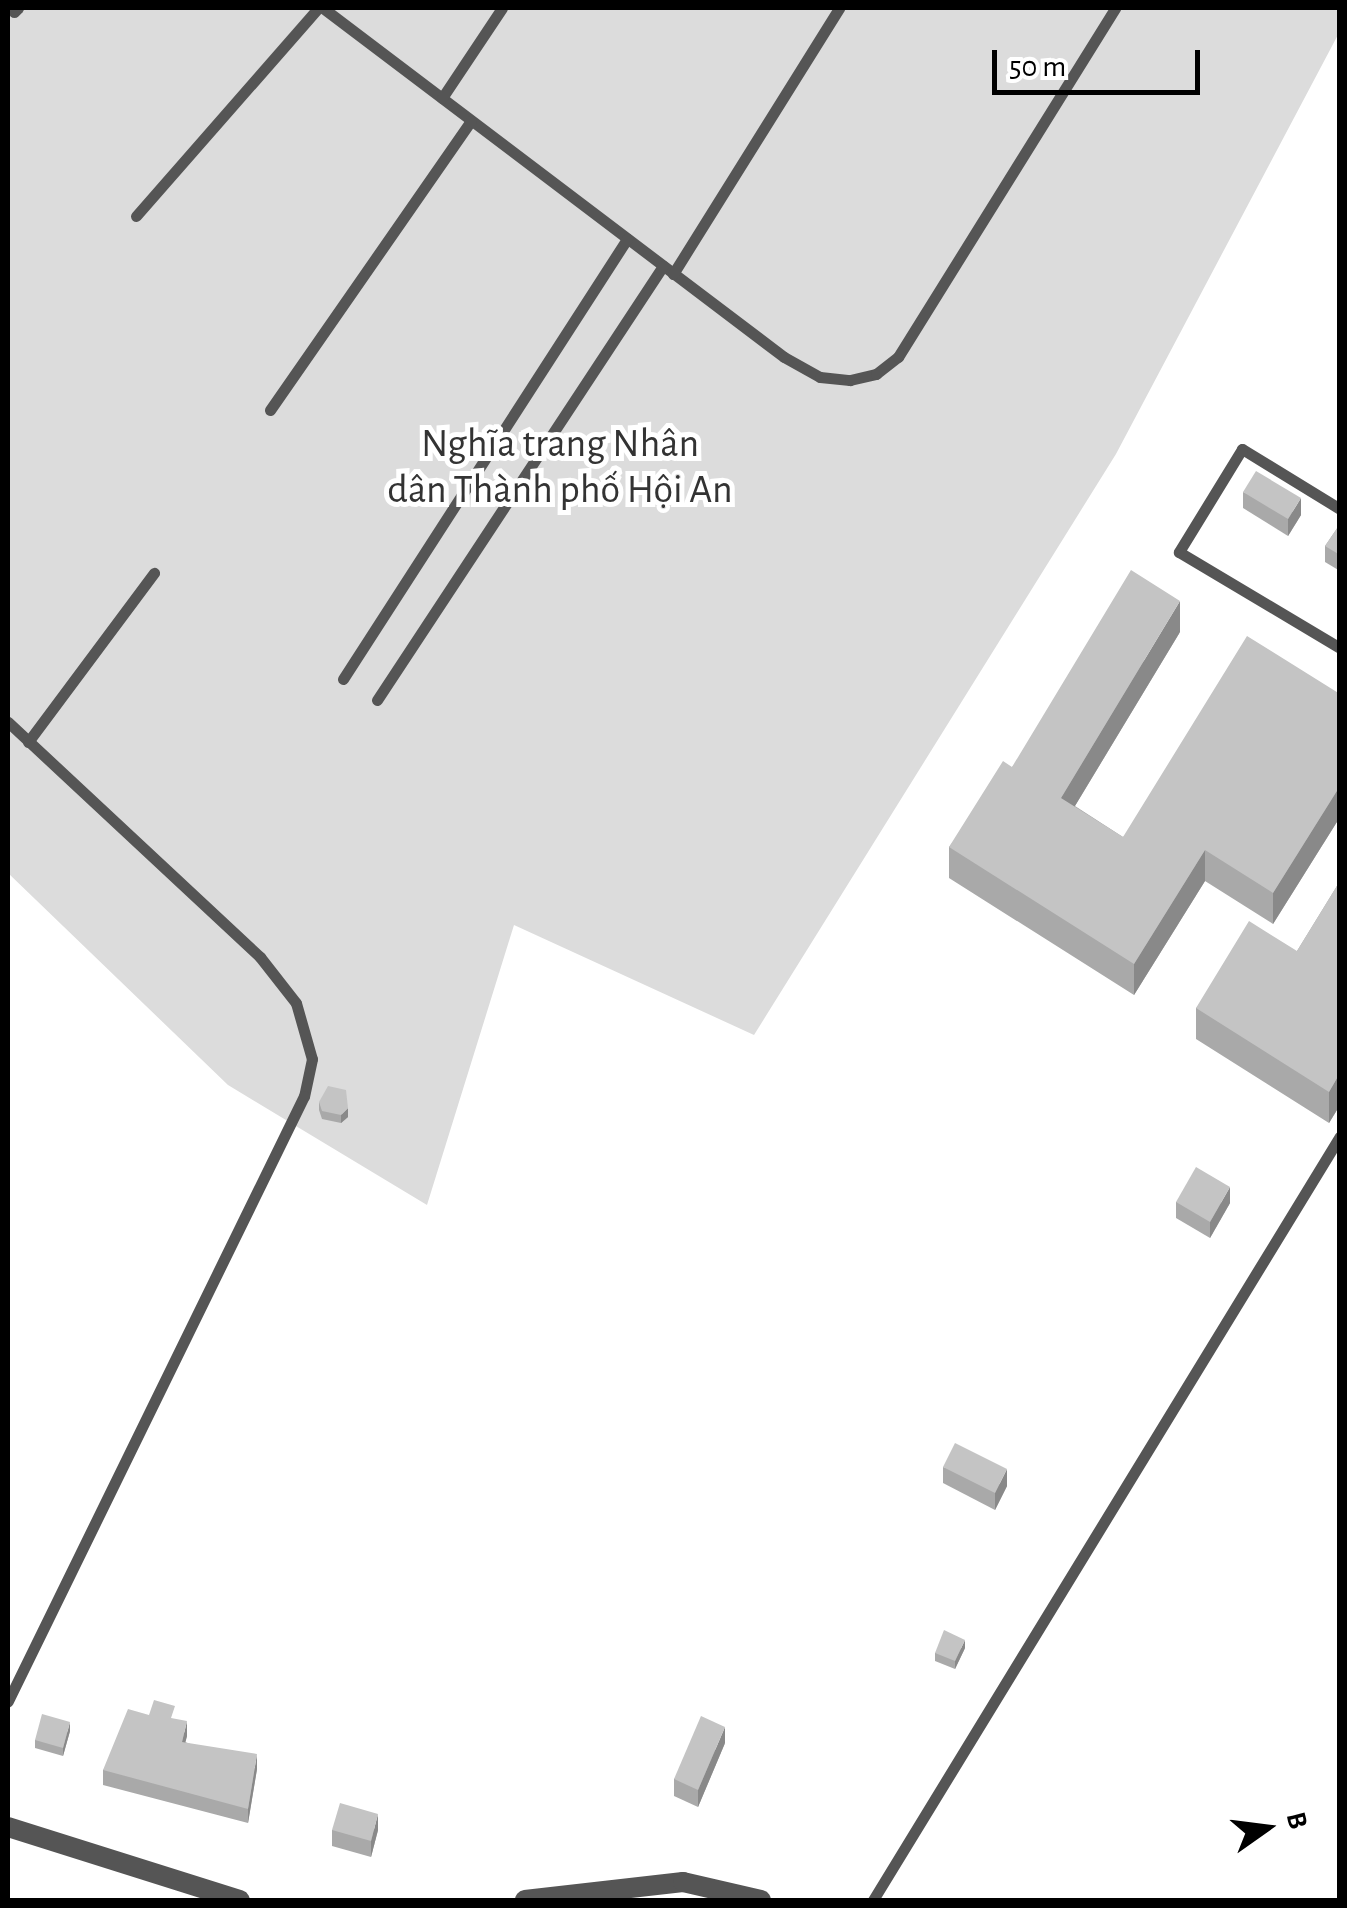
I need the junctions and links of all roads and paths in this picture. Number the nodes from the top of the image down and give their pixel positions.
1 (321, 8) edge
2 (502, 8) edge
3 (839, 8) edge
4 (1115, 8) edge
5 (442, 98) junction
6 (472, 120) junction
7 (136, 216) dead end
8 (627, 238) junction
9 (668, 270) junction
10 (270, 410) dead end
11 (1340, 509) edge
12 (154, 573) dead end
13 (1340, 648) edge
14 (343, 678) dead end
15 (376, 700) dead end
16 (8, 722) edge
17 (28, 742) junction
18 (1340, 1136) edge
19 (8, 1701) edge
20 (8, 1826) edge
21 (240, 1900) edge
22 (525, 1900) edge
23 (762, 1900) edge
24 (873, 1900) edge

1 - 5 lane
1 - 7 lane
2 - 5 lane
3 - 9 lane
4 - 9 lane
5 - 6 lane
6 - 8 lane
6 - 10 lane
8 - 9 lane
8 - 14 lane
9 - 15 lane
11 - 13 lane
12 - 17 lane
16 - 17 lane
17 - 19 lane
18 - 24 lane
20 - 21 street
22 - 23 street

